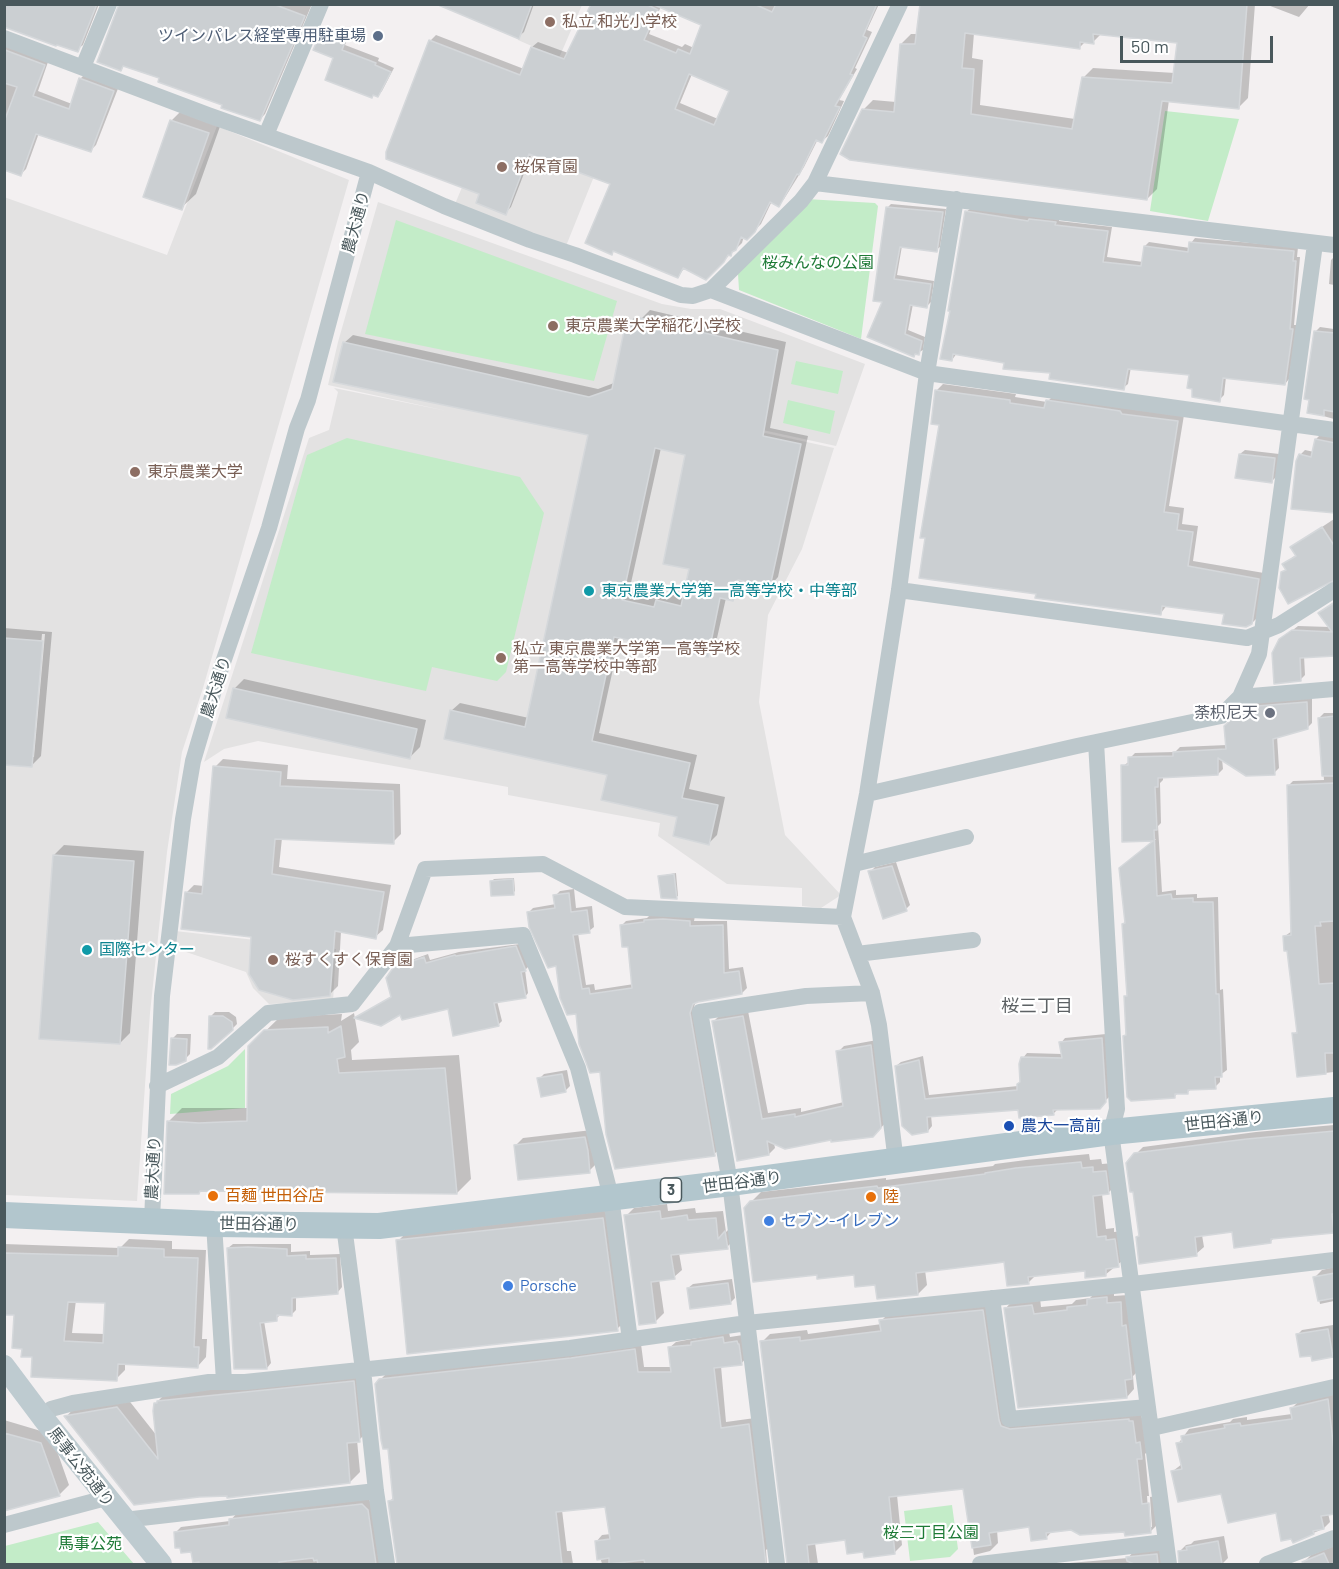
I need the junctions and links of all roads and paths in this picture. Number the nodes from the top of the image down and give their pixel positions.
1 (109, 4) edge
2 (321, 4) edge
3 (900, 4) edge
4 (4, 38) edge
5 (83, 67) junction
6 (266, 135) junction
7 (369, 172) junction
8 (815, 183) junction
9 (956, 199) junction
10 (1315, 244) junction
11 (1335, 246) edge
12 (711, 290) junction
13 (927, 373) junction
14 (1289, 424) junction
15 (1335, 430) edge
16 (899, 590) junction
17 (1335, 590) edge
18 (1262, 633) junction
19 (1335, 689) edge
20 (1240, 697) junction
21 (1096, 742) junction
22 (867, 794) junction
23 (966, 837) dead end
24 (854, 864) junction
25 (843, 916) junction
26 (973, 940) dead end
27 (397, 946) junction
28 (857, 954) junction
29 (872, 993) junction
30 (157, 1086) junction
31 (1335, 1110) edge
32 (1111, 1132) junction
33 (896, 1162) junction
34 (730, 1184) junction
35 (611, 1197) junction
36 (4, 1215) edge
37 (152, 1220) junction
38 (214, 1224) junction
39 (344, 1226) junction
40 (1335, 1260) edge
41 (1133, 1284) junction
42 (992, 1298) junction
43 (747, 1323) junction
44 (630, 1340) junction
45 (4, 1366) edge
46 (363, 1370) junction
47 (224, 1381) junction
48 (1335, 1387) edge
49 (1148, 1407) junction
50 (43, 1418) junction
51 (1152, 1428) junction
52 (376, 1491) junction
53 (106, 1498) junction
54 (124, 1520) junction
55 (4, 1525) edge
56 (1335, 1538) edge
57 (1164, 1542) junction
58 (161, 1564) edge
59 (387, 1564) edge
60 (777, 1564) edge
61 (980, 1564) edge
62 (1169, 1564) edge
63 (1267, 1564) edge

1 - 5 street
2 - 6 street
3 - 8 street
4 - 5 street
5 - 6 street
6 - 7 street
7 - 12 street
7 - 30 street, 農大通り
8 - 9 street
8 - 12 street
9 - 10 street
9 - 13 street
10 - 11 street
10 - 14 street
12 - 13 street
13 - 14 street
13 - 16 street
14 - 15 street
14 - 18 street
16 - 18 street
16 - 22 street
17 - 18 street
18 - 20 street
19 - 20 street
20 - 21 street
21 - 22 street
21 - 32 street
22 - 24 street
23 - 24 street
24 - 25 street
25 - 27 street
25 - 28 street
26 - 28 street
27 - 30 street
27 - 35 street
28 - 29 street
29 - 33 street
29 - 34 street
30 - 37 street, 農大通り
31 - 32 main road, 世田谷通り / 3
32 - 33 main road, 世田谷通り / 3
32 - 41 street
33 - 34 main road, 世田谷通り / 3
34 - 35 main road, 世田谷通り / 3
34 - 43 street
35 - 39 main road, 世田谷通り / 3
35 - 44 street
36 - 37 main road, 世田谷通り / 3
37 - 38 main road, 世田谷通り / 3
38 - 39 main road, 世田谷通り / 3
38 - 47 street
39 - 46 street
40 - 41 street
41 - 42 street
41 - 49 street
42 - 43 street
42 - 49 street
43 - 44 street
43 - 60 street
44 - 46 street
45 - 50 street, 馬事公苑通り
46 - 47 street
46 - 52 street
47 - 50 street
48 - 51 street
49 - 51 street
50 - 53 street, 馬事公苑通り
51 - 57 street
52 - 54 street
52 - 59 street
53 - 54 street, 馬事公苑通り
53 - 55 street
54 - 58 street, 馬事公苑通り
56 - 63 street
57 - 61 street
57 - 62 street

